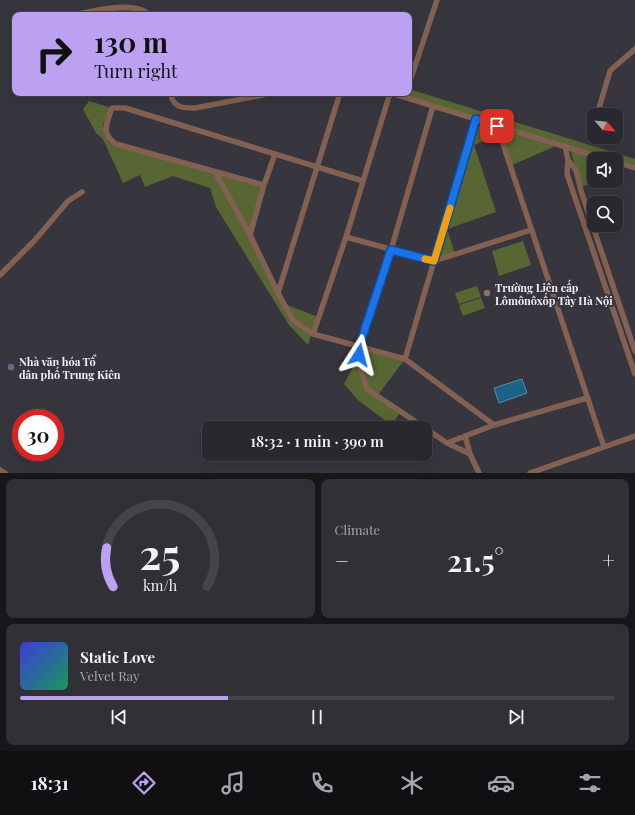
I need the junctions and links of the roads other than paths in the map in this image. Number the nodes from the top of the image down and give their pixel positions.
1 (437, 0) edge
2 (89, 12) edge
3 (146, 12) edge
4 (635, 49) edge
5 (412, 75) edge
6 (171, 96) edge
7 (257, 96) edge
8 (339, 96) edge
9 (389, 96) edge
10 (408, 96) edge
11 (433, 106) junction
12 (599, 108) edge
13 (476, 119) junction
14 (497, 126) junction
15 (565, 146) junction
16 (587, 153) edge
17 (275, 154) junction
18 (568, 160) junction
19 (623, 164) edge
20 (317, 166) junction
21 (635, 168) edge
22 (215, 172) junction
23 (363, 180) junction
24 (264, 185) junction
25 (82, 192) dead end
26 (531, 230) junction
27 (250, 235) junction
28 (346, 237) junction
29 (391, 250) junction
30 (434, 261) junction
31 (0, 275) edge
32 (278, 293) junction
33 (313, 334) junction
34 (362, 336) junction
35 (359, 347) junction
36 (369, 350) junction
37 (635, 351) edge
38 (405, 359) junction
39 (635, 374) edge
40 (588, 398) junction
41 (415, 421) edge
42 (494, 425) junction
43 (432, 433) edge
44 (465, 436) junction
45 (635, 436) edge
46 (447, 443) junction
47 (604, 446) junction
48 (470, 454) junction
49 (0, 470) edge
50 (541, 471) edge
51 (5, 473) edge
52 (479, 473) edge
53 (530, 473) edge

1 - 5 street
2 - 3 street
4 - 12 street
6 - 7 street
8 - 20 street
9 - 23 street
10 - 11 street
11 - 13 street
11 - 29 street
13 - 14 street
13 - 30 street
14 - 15 street
14 - 26 street
15 - 16 street
15 - 18 street
17 - 20 street
17 - 22 street
17 - 24 street
18 - 37 street
18 - 39 street
19 - 21 street
20 - 23 street
20 - 32 street
22 - 24 street
22 - 27 street
23 - 28 street
24 - 27 street
25 - 31 street
26 - 30 street
26 - 40 street
27 - 32 street
28 - 29 street
28 - 33 street
29 - 30 street
29 - 34 street
30 - 38 street
32 - 33 street
33 - 35 street
34 - 35 street
34 - 36 street
35 - 36 street
35 - 41 street
36 - 38 street
38 - 42 street
40 - 42 street
40 - 47 street
42 - 44 street
43 - 46 street
44 - 46 street
44 - 48 street
45 - 47 street
46 - 48 street
47 - 50 street
48 - 52 street
49 - 51 street
50 - 53 street

